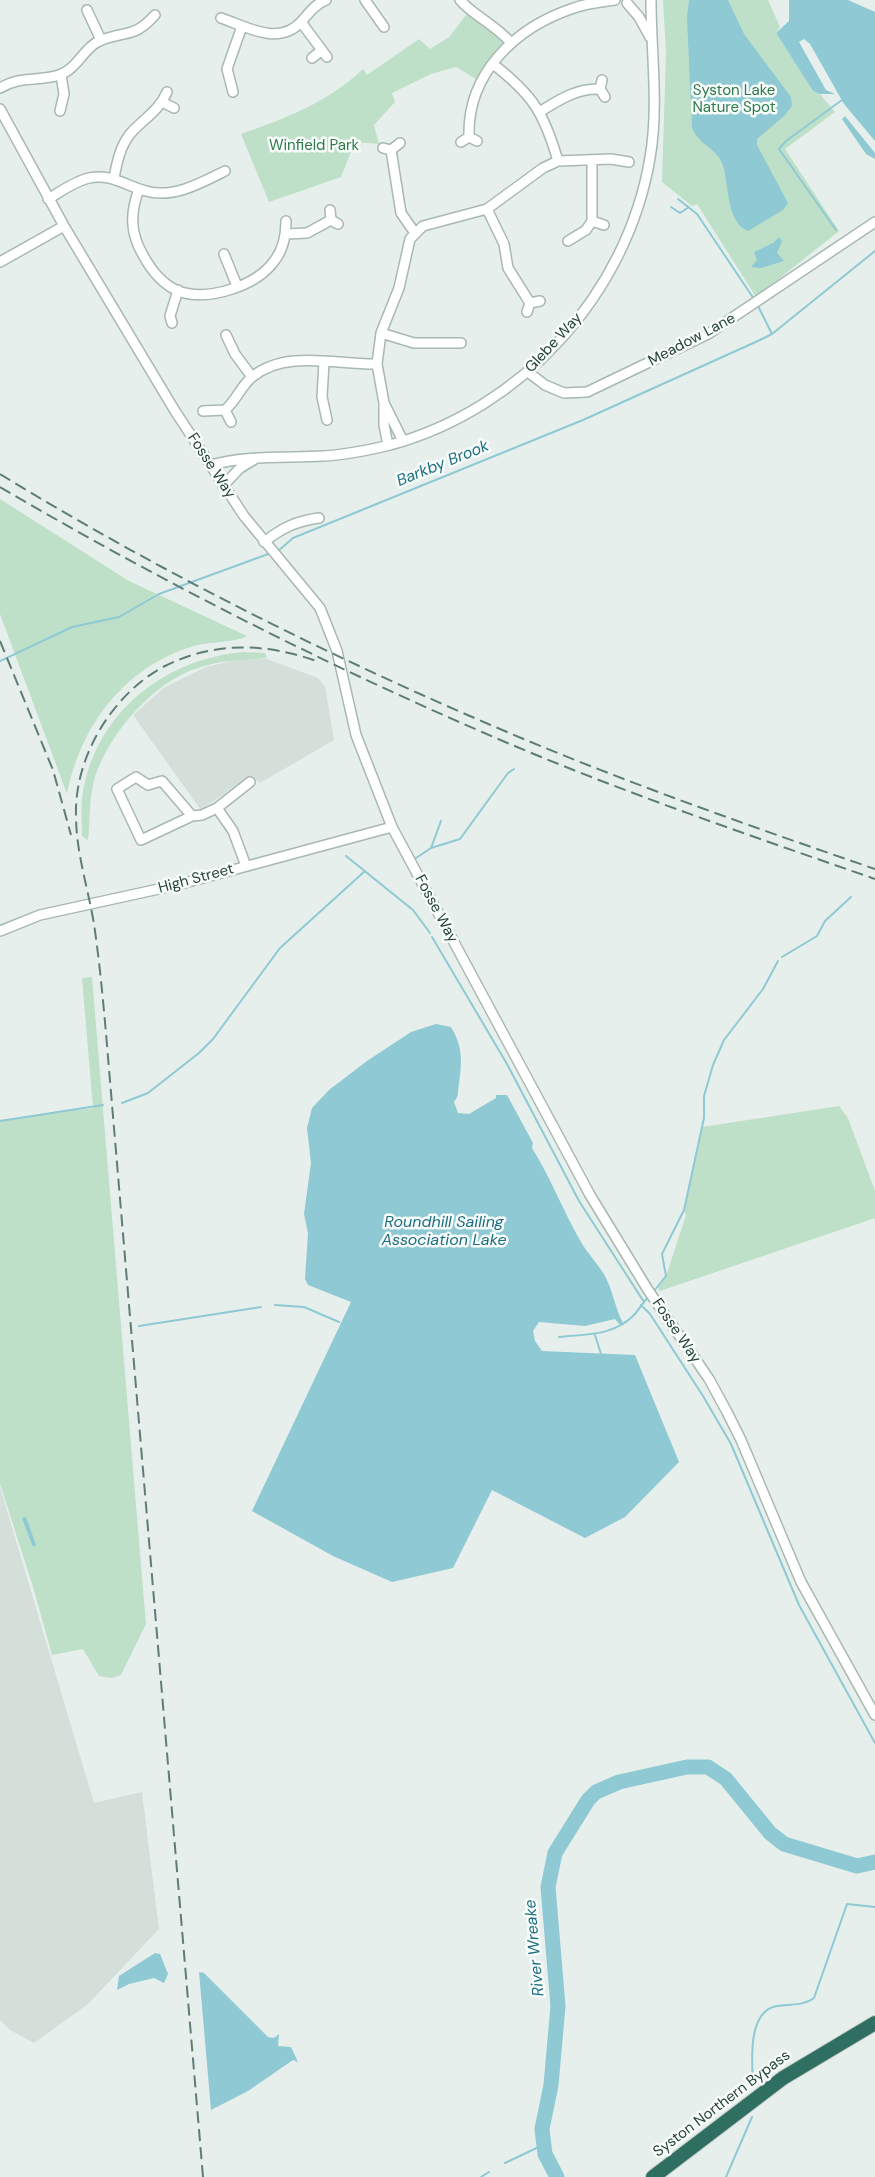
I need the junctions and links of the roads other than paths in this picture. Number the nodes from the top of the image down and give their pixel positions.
1 (326, 0) edge
2 (365, 0) edge
3 (460, 0) edge
4 (615, 0) edge
5 (640, 0) edge
6 (651, 0) edge
7 (582, 3) edge
8 (627, 3) junction
9 (87, 10) dead end
10 (155, 15) dead end
11 (221, 18) dead end
12 (301, 22) junction
13 (242, 26) junction
14 (369, 27) dead end
15 (651, 39) junction
16 (100, 40) junction
17 (511, 43) junction
18 (312, 58) dead end
19 (493, 64) junction
20 (61, 75) junction
21 (229, 83) junction
22 (219, 87) dead end
23 (0, 88) edge
24 (602, 89) dead end
25 (167, 92) dead end
26 (233, 92) dead end
27 (162, 102) junction
28 (65, 108) dead end
29 (174, 108) dead end
30 (0, 109) edge
31 (541, 111) junction
32 (469, 140) dead end
33 (400, 143) dead end
34 (592, 160) junction
35 (558, 161) junction
36 (629, 162) dead end
37 (225, 171) dead end
38 (114, 178) junction
39 (206, 180) junction
40 (138, 189) junction
41 (210, 191) dead end
42 (48, 199) junction
43 (487, 208) junction
44 (333, 218) dead end
45 (286, 221) dead end
46 (592, 221) junction
47 (875, 222) edge
48 (604, 225) dead end
49 (64, 226) junction
50 (415, 233) junction
51 (286, 234) junction
52 (568, 241) dead end
53 (224, 254) dead end
54 (0, 262) edge
55 (237, 286) junction
56 (178, 290) junction
57 (532, 306) dead end
58 (172, 323) dead end
59 (381, 333) junction
60 (226, 335) dead end
61 (242, 340) dead end
62 (461, 343) dead end
63 (231, 344) junction
64 (324, 362) junction
65 (376, 364) junction
66 (528, 372) junction
67 (252, 377) junction
68 (384, 403) junction
69 (225, 410) junction
70 (203, 411) dead end
71 (327, 420) dead end
72 (231, 422) dead end
73 (403, 441) junction
74 (388, 445) junction
75 (255, 459) junction
76 (211, 465) junction
77 (223, 486) junction
78 (319, 518) dead end
79 (266, 545) junction
80 (250, 782) dead end
81 (217, 808) junction
82 (192, 816) junction
83 (392, 827) junction
84 (246, 866) junction
85 (0, 931) edge
86 (875, 1715) edge
87 (875, 2023) edge
88 (653, 2177) edge

1 - 12 street
2 - 14 street
3 - 17 street
4 - 7 street
4 - 8 street
5 - 8 street
6 - 15 street, Glebe Way
7 - 17 street
8 - 15 street, Glebe Way
9 - 16 street
10 - 16 street
11 - 13 street
12 - 13 street
12 - 18 street
13 - 21 street
15 - 66 street, Glebe Way
16 - 20 street
17 - 19 street
19 - 31 street
19 - 32 street
20 - 23 street
20 - 28 street
21 - 22 street
21 - 26 street
24 - 31 street
25 - 27 street
27 - 29 street
27 - 38 street
30 - 42 street, Fosse Way
31 - 35 street
33 - 50 street
34 - 35 street
34 - 36 street
34 - 46 street
35 - 43 street
37 - 39 street
38 - 40 street
38 - 42 street
39 - 40 street
39 - 41 street
40 - 56 street
42 - 49 street, Fosse Way
43 - 50 street
43 - 57 street
44 - 51 street
45 - 51 street
46 - 48 street
46 - 52 street
47 - 66 street, Meadow Lane
49 - 54 street
49 - 76 street, Fosse Way
50 - 59 street
51 - 55 street
53 - 55 street
55 - 56 street
56 - 58 street
59 - 62 street
59 - 65 street
60 - 63 street
61 - 63 street
63 - 67 street
64 - 65 street
64 - 67 street
64 - 71 street
65 - 68 street
66 - 73 street, Glebe Way
67 - 69 street
68 - 73 street
68 - 74 street
69 - 70 street
69 - 72 street
73 - 74 street, Glebe Way
74 - 75 street, Glebe Way
75 - 76 street, Glebe Way
75 - 77 street
76 - 77 street, Fosse Way
77 - 79 street, Fosse Way
78 - 79 street
79 - 83 street, Fosse Way
80 - 81 street
81 - 82 street
81 - 84 street
82 - 82 street
83 - 84 street, High Street
83 - 86 street, Fosse Way
84 - 85 street, High Street
87 - 88 highway, Syston Northern Bypass

